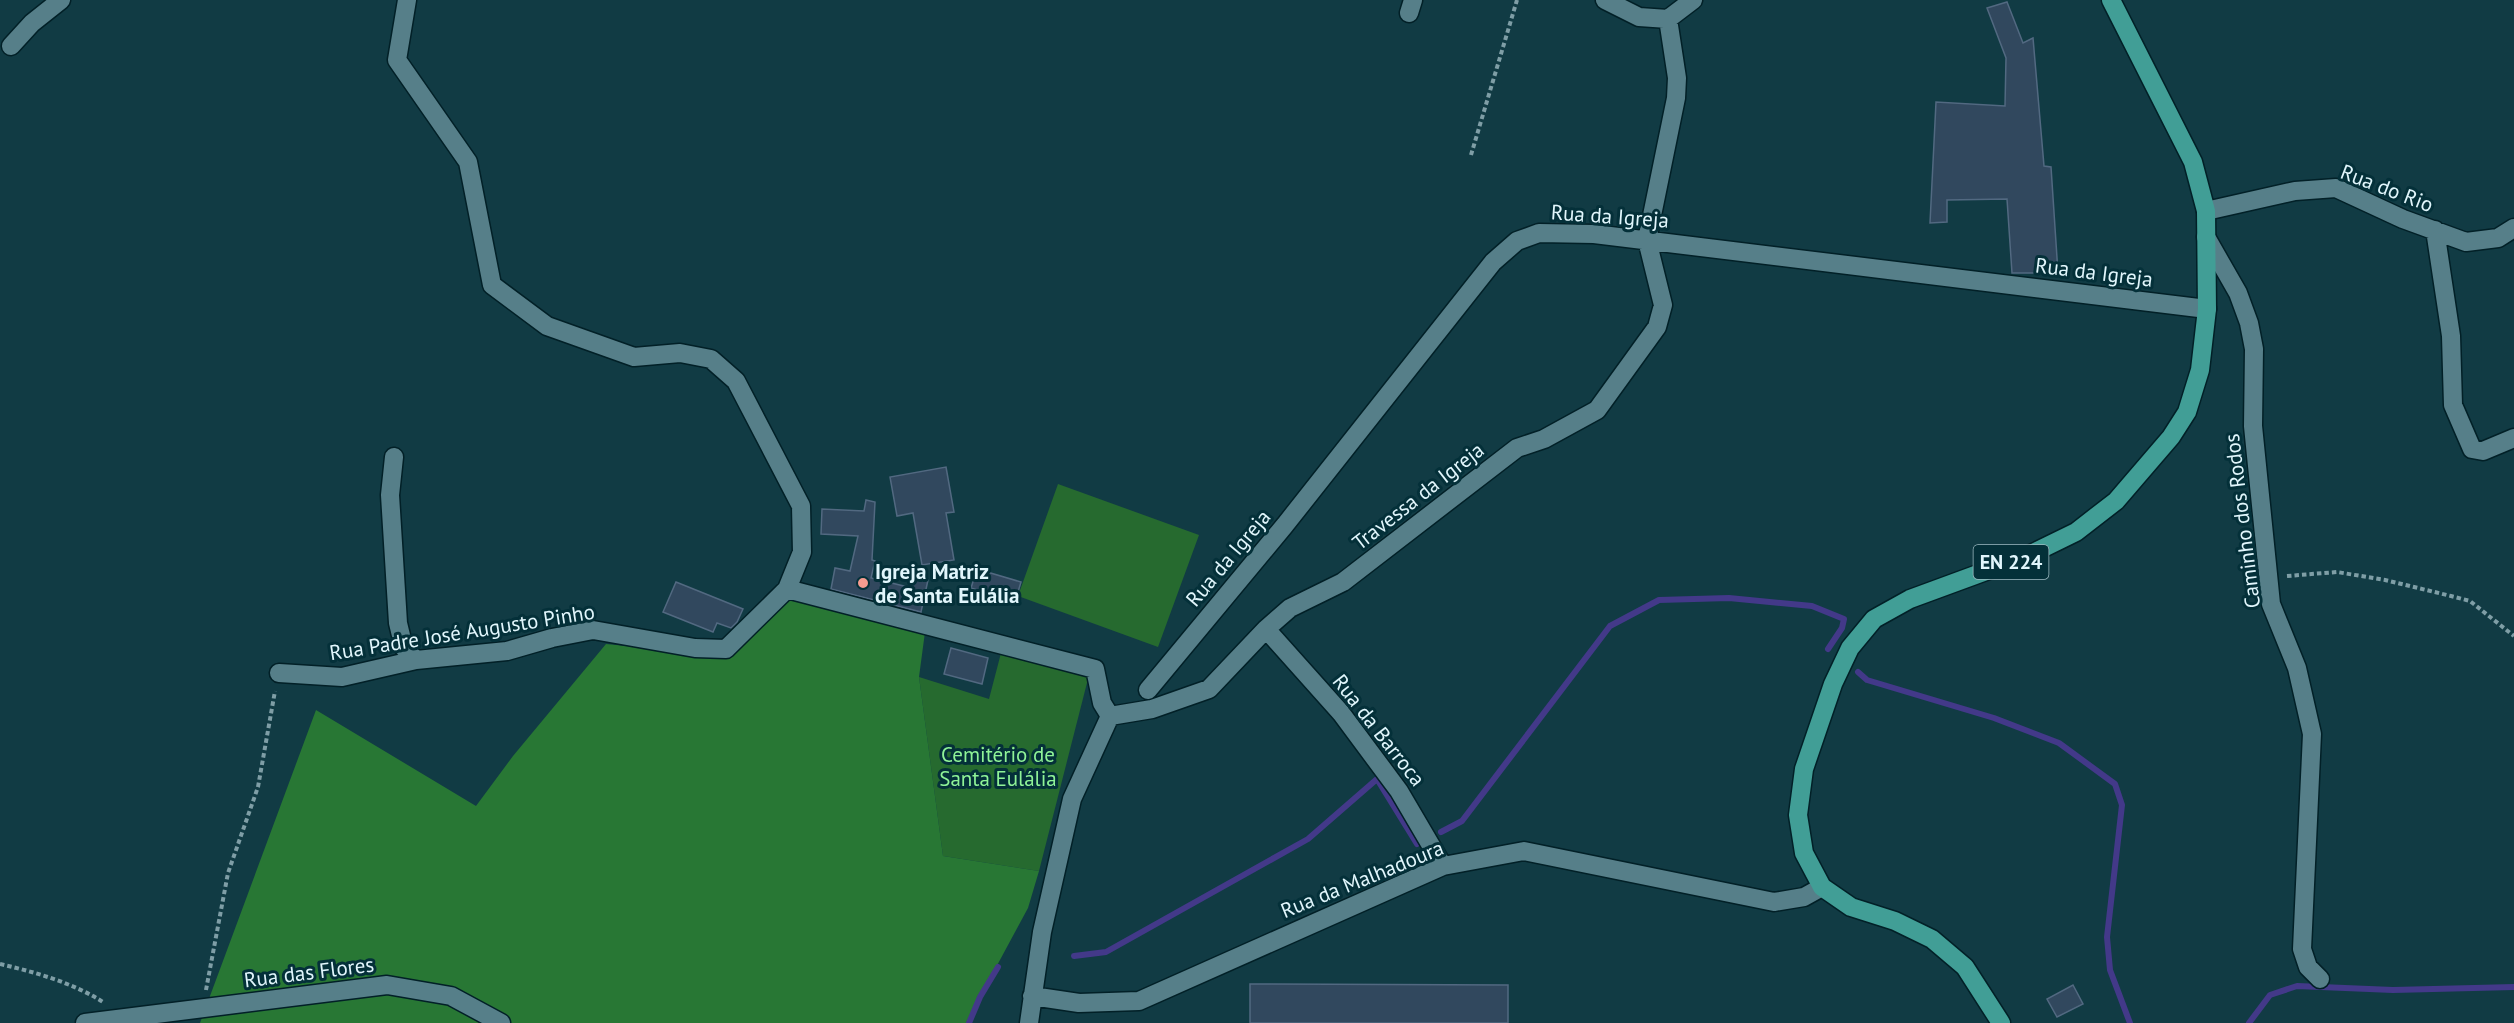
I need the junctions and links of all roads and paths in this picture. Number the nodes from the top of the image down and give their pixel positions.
1 (61, 0) edge
2 (407, 0) edge
3 (1517, 0) edge
4 (1605, 0) edge
5 (1693, 0) edge
6 (2111, 0) edge
7 (1668, 19) junction
8 (11, 46) dead end
9 (1471, 154) dead end
10 (2206, 211) junction
11 (2514, 228) edge
12 (2435, 230) junction
13 (2206, 237) junction
14 (1647, 240) junction
15 (2207, 309) junction
16 (2514, 438) edge
17 (394, 457) dead end
18 (2267, 578) junction
19 (787, 589) junction
20 (1266, 629) junction
21 (2514, 636) edge
22 (416, 660) junction
23 (279, 673) joint
24 (1148, 690) dead end
25 (1110, 716) junction
26 (1443, 866) junction
27 (1822, 887) junction
28 (0, 964) edge
29 (2320, 978) dead end
30 (1032, 996) junction
31 (203, 1008) junction
32 (117, 1019) junction
33 (85, 1023) edge
34 (501, 1023) edge
35 (1029, 1023) edge
36 (2001, 1023) edge

1 - 8 street
2 - 19 street
3 - 9 path
4 - 7 street
5 - 7 street
6 - 10 main road, EN 224
7 - 14 street
10 - 12 street, Rua do Rio
10 - 13 main road, EN 224
11 - 12 street, Rua do Rio
12 - 16 street
13 - 15 main road, EN 224
13 - 18 street, Caminho dos Rodos
14 - 15 street, Rua da Igreja
14 - 20 street, Travessa da Igreja
14 - 24 street, Rua da Igreja
15 - 27 main road, EN 224
17 - 22 street
18 - 21 path
18 - 29 street, Caminho dos Rodos
19 - 22 street, Rua Padre José Augusto Pinho
19 - 25 street
20 - 25 street, Travessa da Igreja
20 - 26 street, Rua da Barroca
22 - 23 street, Rua Padre José Augusto Pinho
23 - 31 path
25 - 30 street
26 - 27 street, Rua da Malhadoura
26 - 30 street, Rua da Malhadoura
27 - 36 main road, EN 224
28 - 32 path
30 - 35 street
31 - 32 street, Rua das Flores
31 - 34 street, Rua das Flores
32 - 33 street, Rua das Flores

